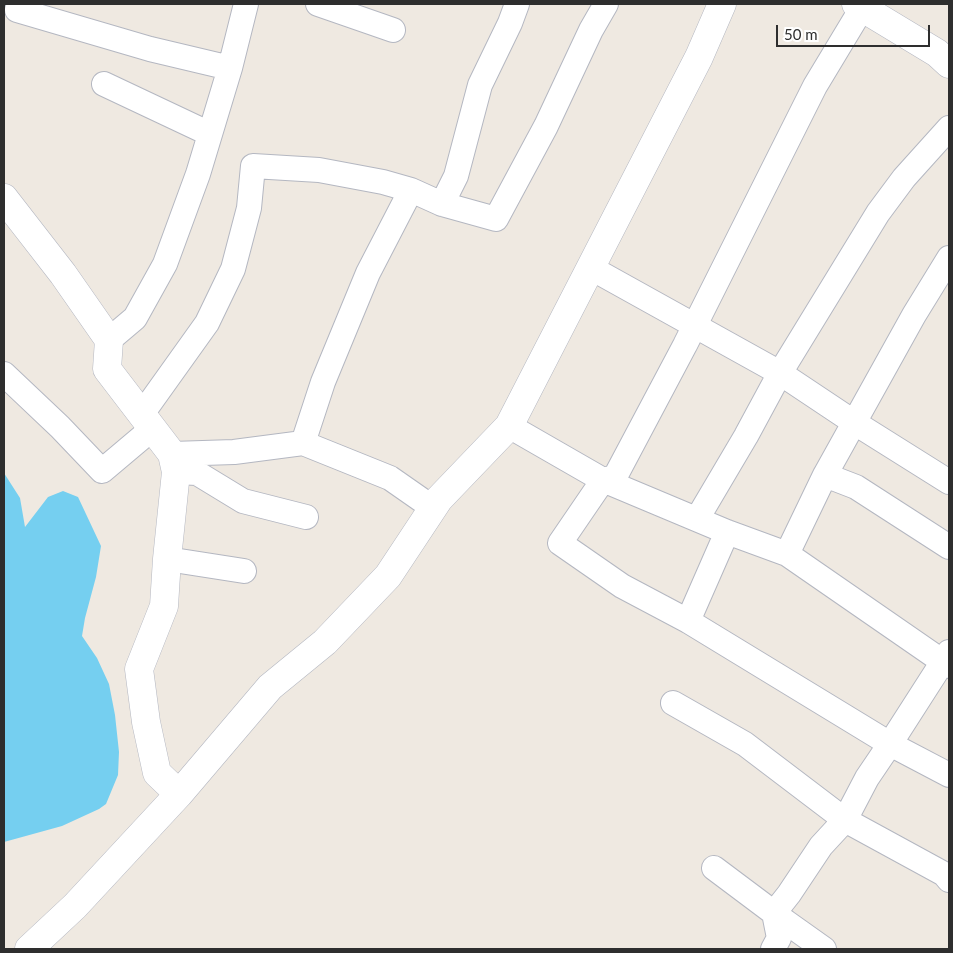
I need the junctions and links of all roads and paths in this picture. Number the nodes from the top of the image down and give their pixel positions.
1 (246, 4) edge
2 (318, 4) edge
3 (517, 4) edge
4 (606, 4) edge
5 (722, 4) edge
6 (859, 6) edge
7 (17, 10) dead end
8 (393, 30) dead end
9 (949, 64) edge
10 (230, 68) junction
11 (104, 84) dead end
12 (949, 128) edge
13 (210, 134) junction
14 (411, 190) junction
15 (4, 198) edge
16 (442, 204) junction
17 (949, 258) edge
18 (591, 268) junction
19 (694, 325) junction
20 (109, 340) junction
21 (780, 373) junction
22 (4, 374) edge
23 (148, 421) junction
24 (854, 423) junction
25 (509, 426) junction
26 (303, 443) junction
27 (174, 463) junction
28 (825, 476) junction
29 (603, 480) junction
30 (949, 482) edge
31 (433, 508) junction
32 (306, 517) dead end
33 (697, 519) junction
34 (727, 532) junction
35 (949, 547) edge
36 (787, 554) junction
37 (167, 559) junction
38 (244, 571) dead end
39 (688, 621) junction
40 (947, 660) edge
41 (673, 703) dead end
42 (890, 744) junction
43 (949, 775) edge
44 (179, 794) junction
45 (845, 820) junction
46 (714, 868) dead end
47 (949, 880) edge
48 (774, 913) junction
49 (29, 949) edge
50 (774, 949) edge
51 (824, 949) edge

1 - 10 street
2 - 8 street
3 - 16 street
4 - 16 street
5 - 18 street
6 - 9 street
6 - 19 street
7 - 10 street
10 - 13 street
11 - 13 street
12 - 21 street
13 - 20 street
14 - 16 street
14 - 23 street
14 - 26 street
15 - 20 street
17 - 24 street
18 - 19 street
18 - 25 street
19 - 21 street
19 - 29 street
20 - 23 street
21 - 24 street
21 - 33 street
22 - 23 street
23 - 27 street
24 - 28 street
24 - 30 street
25 - 29 street
25 - 31 street
26 - 27 street
26 - 31 street
27 - 32 street
27 - 37 street
28 - 35 street
28 - 36 street
29 - 33 street
29 - 39 street
31 - 44 street
33 - 34 street
34 - 36 street
34 - 39 street
36 - 40 street
37 - 38 street
37 - 44 street
39 - 42 street
40 - 42 street
41 - 45 street
42 - 43 street
42 - 45 street
44 - 49 street
45 - 47 street
45 - 48 street
46 - 48 street
48 - 50 street
48 - 51 street

